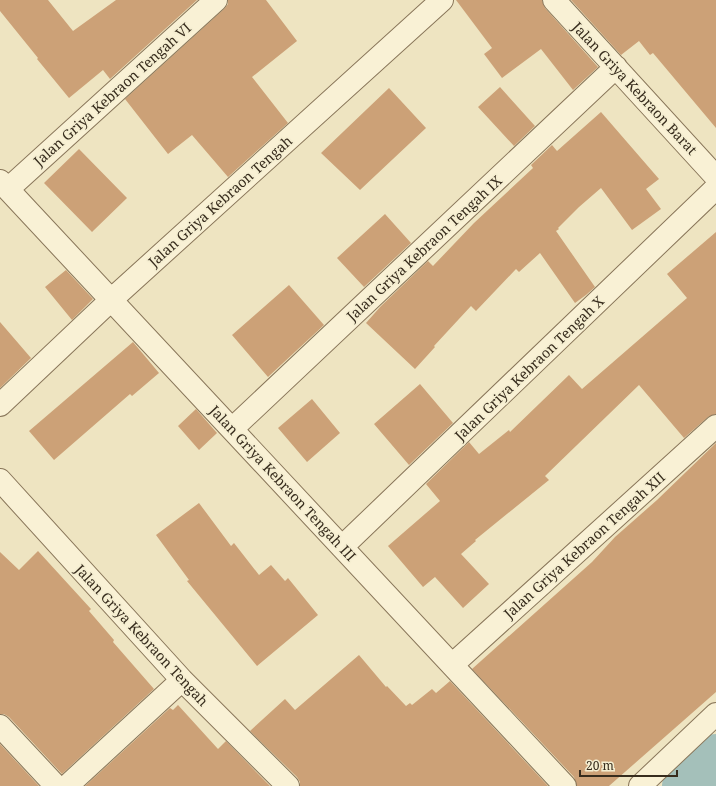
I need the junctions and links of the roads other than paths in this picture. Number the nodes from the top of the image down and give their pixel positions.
1 (216, 0) edge
2 (442, 0) edge
3 (554, 0) edge
4 (616, 68) junction
5 (716, 177) edge
6 (4, 185) edge
7 (716, 188) edge
8 (112, 300) junction
9 (0, 405) edge
10 (716, 426) edge
11 (232, 429) junction
12 (0, 480) edge
13 (342, 547) junction
14 (452, 665) junction
15 (182, 680) junction
16 (716, 714) edge
17 (0, 726) edge
18 (56, 786) edge
19 (67, 786) edge
20 (288, 786) edge
21 (565, 786) edge
22 (640, 786) edge

1 - 6 street, Jalan Griya Kebraon Tengah VI
2 - 8 street, Jalan Griya Kebraon Tengah
3 - 4 street, Jalan Griya Kebraon Barat
4 - 5 street, Jalan Griya Kebraon Barat
4 - 11 street, Jalan Griya Kebraon Tengah IX
6 - 8 street, Jalan Griya Kebraon Tengah III
7 - 13 street, Jalan Griya Kebraon Tengah X
8 - 9 street, Jalan Griya Kebraon Tengah
8 - 11 street, Jalan Griya Kebraon Tengah III
10 - 14 street, Jalan Griya Kebraon Tengah XII
11 - 13 street, Jalan Griya Kebraon Tengah III
12 - 15 street, Jalan Griya Kebraon Tengah
13 - 14 street, Jalan Griya Kebraon Tengah III
14 - 21 street, Jalan Griya Kebraon Tengah III
15 - 19 street
15 - 20 street, Jalan Griya Kebraon Tengah
16 - 22 street
17 - 18 street

